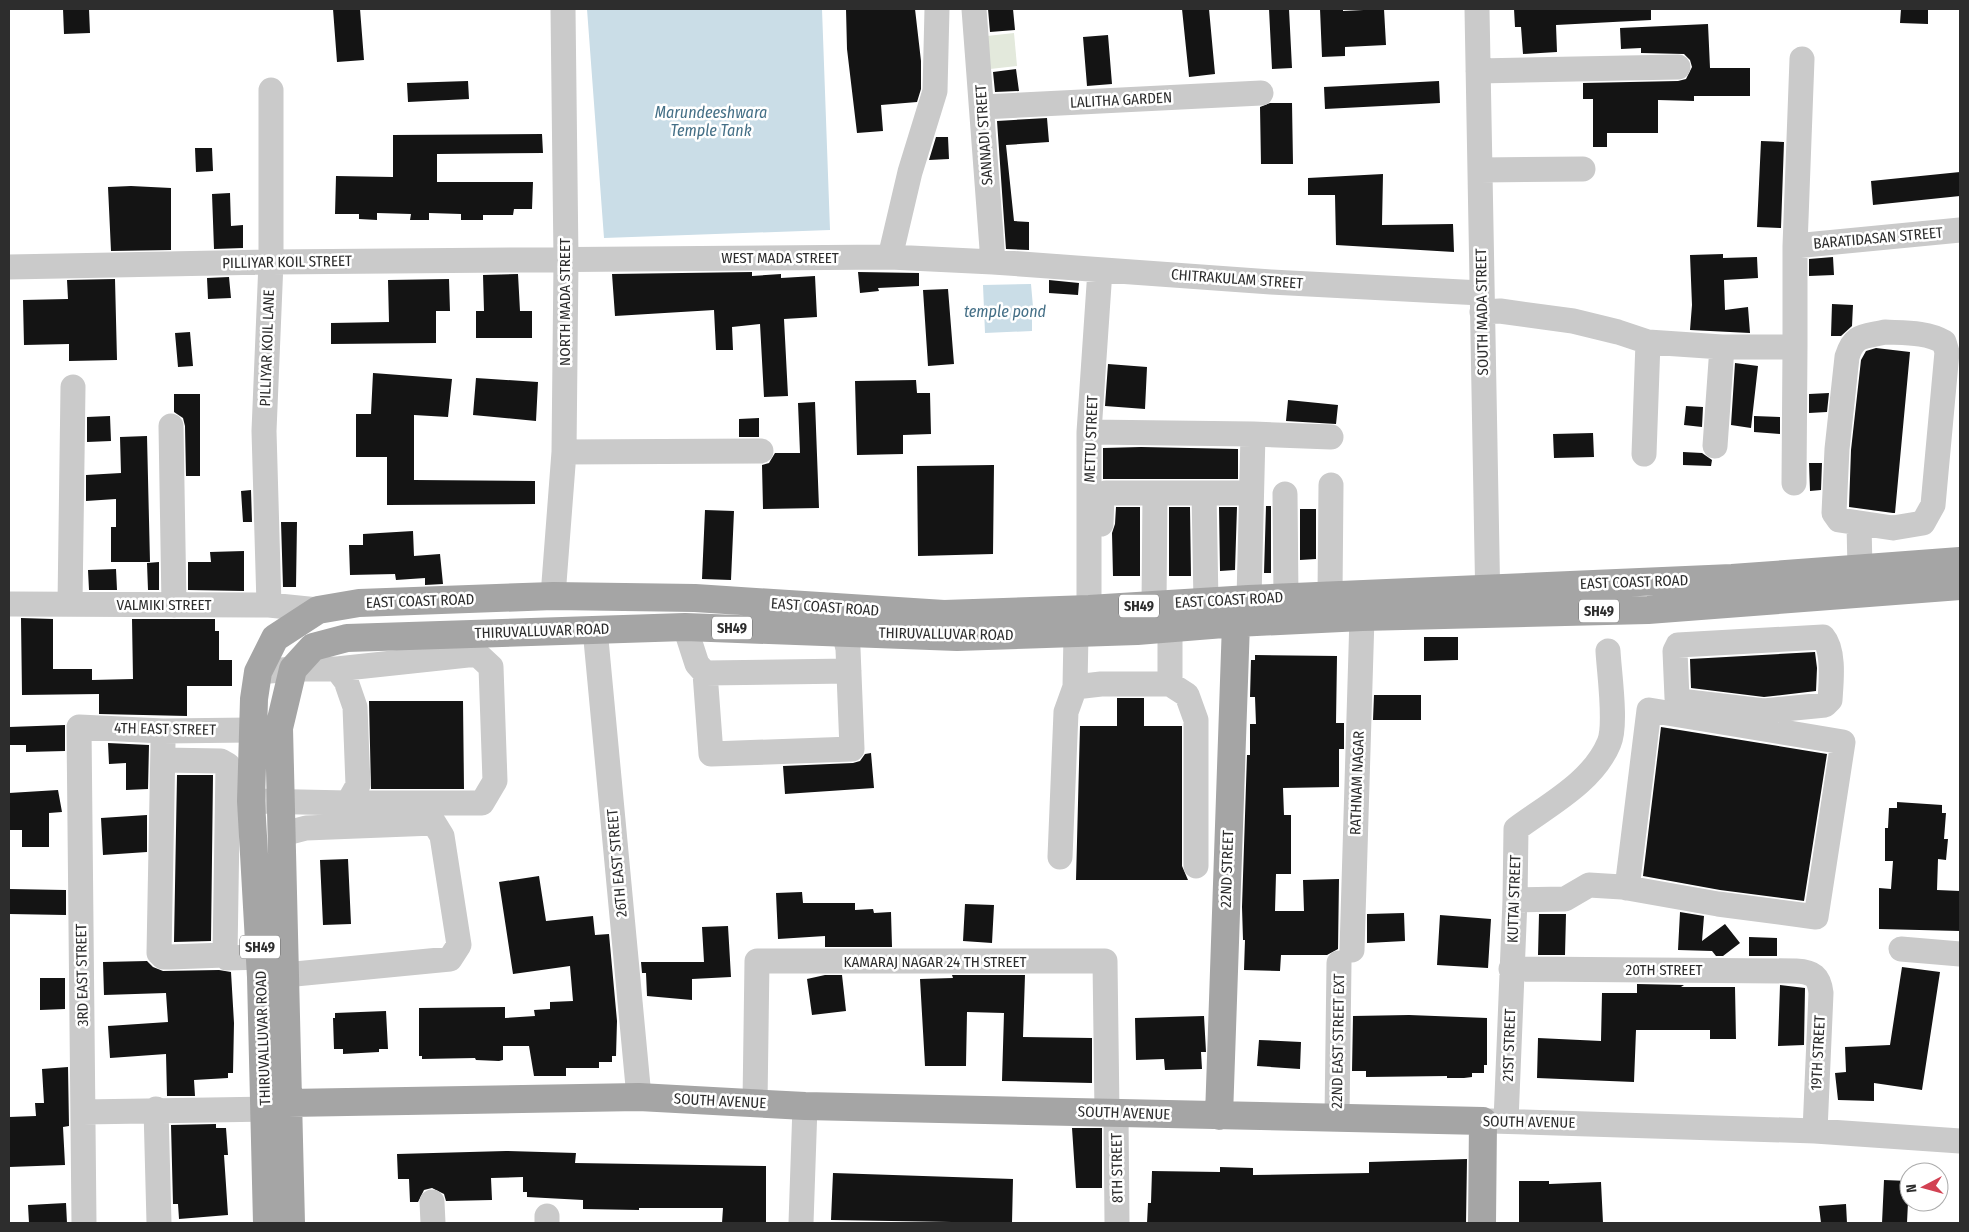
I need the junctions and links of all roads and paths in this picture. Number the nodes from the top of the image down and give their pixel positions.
1 (563, 9) edge
2 (937, 9) edge
3 (974, 9) edge
4 (1478, 9) edge
5 (1802, 59) dead end
6 (1678, 67) dead end
7 (1478, 71) junction
8 (271, 90) dead end
9 (1260, 93) dead end
10 (982, 107) junction
11 (1583, 169) dead end
12 (1480, 170) junction
13 (1960, 230) edge
14 (1795, 246) junction
15 (890, 257) junction
16 (566, 260) junction
17 (271, 262) junction
18 (993, 262) junction
19 (9, 267) edge
20 (1100, 270) junction
21 (1482, 303) junction
22 (1648, 342) junction
23 (1722, 347) junction
24 (1795, 347) junction
25 (73, 388) dead end
26 (171, 426) dead end
27 (1089, 432) junction
28 (1253, 434) junction
29 (1331, 437) dead end
30 (1715, 446) dead end
31 (761, 451) dead end
32 (564, 452) junction
33 (1644, 454) dead end
34 (1794, 483) dead end
35 (1330, 486) dead end
36 (1155, 493) junction
37 (1204, 493) junction
38 (1251, 493) junction
39 (1285, 494) dead end
40 (1859, 524) junction
41 (1960, 562) edge
42 (1860, 569) junction
43 (1960, 586) edge
44 (1330, 595) junction
45 (554, 596) junction
46 (1286, 597) junction
47 (1249, 599) junction
48 (1206, 602) junction
49 (1488, 602) junction
50 (1753, 603) junction
51 (9, 604) edge
52 (70, 604) junction
53 (174, 605) junction
54 (269, 605) junction
55 (1095, 609) junction
56 (318, 610) junction
57 (1142, 614) junction
58 (1362, 616) junction
59 (1236, 623) junction
60 (685, 627) junction
61 (1170, 628) junction
62 (595, 629) junction
63 (844, 632) junction
64 (1076, 633) junction
65 (1756, 640) junction
66 (1608, 651) dead end
67 (293, 669) junction
68 (337, 669) junction
69 (849, 671) junction
70 (258, 672) junction
71 (705, 673) junction
72 (1170, 684) junction
73 (1075, 687) junction
74 (79, 727) joint
75 (252, 730) junction
76 (163, 731) junction
77 (163, 760) junction
78 (251, 801) junction
79 (282, 802) junction
80 (348, 803) junction
81 (283, 834) junction
82 (1060, 857) dead end
83 (1196, 866) dead end
84 (1627, 888) junction
85 (1515, 900) junction
86 (1901, 949) dead end
87 (1960, 954) edge
88 (225, 955) junction
89 (1345, 956) joint
90 (1511, 969) junction
91 (269, 970) junction
92 (1816, 976) joint
93 (639, 1097) junction
94 (755, 1103) junction
95 (277, 1106) junction
96 (805, 1106) junction
97 (156, 1109) junction
98 (83, 1112) junction
99 (1111, 1113) junction
100 (1219, 1116) junction
101 (1337, 1118) junction
102 (1495, 1121) junction
103 (1815, 1131) junction
104 (1960, 1142) edge
105 (84, 1223) edge
106 (159, 1223) edge
107 (267, 1223) edge
108 (291, 1223) edge
109 (801, 1223) edge
110 (1117, 1223) edge
111 (1482, 1223) edge

1 - 16 street, NORTH MADA STREET
2 - 15 street
3 - 10 street, SANNADI STREET
4 - 7 street, SOUTH MADA STREET
5 - 14 street
6 - 7 street
7 - 12 street, SOUTH MADA STREET
8 - 17 street, PILLIYAR KOIL LANE
9 - 10 street, LALITHA GARDEN
10 - 18 street, SANNADI STREET
11 - 12 street
12 - 21 street, SOUTH MADA STREET
13 - 14 street, BARATIDASAN STREET
14 - 24 street
15 - 16 street, WEST MADA STREET
15 - 18 street, WEST MADA STREET
16 - 17 street, PILLIYAR KOIL STREET
16 - 32 street, NORTH MADA STREET
17 - 19 street, PILLIYAR KOIL STREET
17 - 54 street, PILLIYAR KOIL LANE
18 - 20 street, CHITRAKULAM STREET
20 - 21 street, CHITRAKULAM STREET
20 - 27 street, METTU STREET
21 - 22 street, CHITRAKULAM STREET
21 - 49 street, SOUTH MADA STREET
22 - 23 street, CHITRAKULAM STREET
22 - 33 street
23 - 24 street, CHITRAKULAM STREET
23 - 30 street
24 - 34 street
25 - 52 street
26 - 53 street
27 - 28 street
27 - 55 street, METTU STREET
28 - 29 street
28 - 38 street
31 - 32 street
32 - 45 street, NORTH MADA STREET
35 - 44 street
36 - 37 street
36 - 55 street
36 - 57 street
37 - 38 street
37 - 48 street
38 - 47 street
39 - 46 street
40 - 40 street
40 - 42 street
41 - 42 main road, EAST COAST ROAD / SH49
42 - 49 main road, EAST COAST ROAD / SH49
43 - 50 main road, EAST COAST ROAD / SH49
44 - 46 main road, EAST COAST ROAD / SH49
44 - 49 main road, EAST COAST ROAD / SH49
45 - 55 main road, EAST COAST ROAD / SH49
45 - 56 main road, EAST COAST ROAD / SH49
46 - 47 main road, EAST COAST ROAD / SH49
47 - 48 main road, EAST COAST ROAD / SH49
48 - 57 main road, EAST COAST ROAD / SH49
49 - 50 main road, EAST COAST ROAD / SH49
49 - 58 main road, EAST COAST ROAD / SH49
50 - 65 street
51 - 52 street, VALMIKI STREET
52 - 53 street, VALMIKI STREET
53 - 54 street, VALMIKI STREET
54 - 56 street, VALMIKI STREET
55 - 57 main road, EAST COAST ROAD / SH49
56 - 70 main road, THIRUVALLUVAR ROAD / SH49
57 - 61 main road, THIRUVALLUVAR ROAD / SH49
57 - 64 main road, THIRUVALLUVAR ROAD / SH49
58 - 59 main road, EAST COAST ROAD / SH49
58 - 89 street, RATHNAM NAGAR
59 - 61 main road, THIRUVALLUVAR ROAD / SH49
59 - 100 main road, 22ND STREET
60 - 62 main road, THIRUVALLUVAR ROAD / SH49
60 - 63 main road, THIRUVALLUVAR ROAD / SH49
60 - 71 street
61 - 72 street
62 - 67 main road, THIRUVALLUVAR ROAD / SH49
62 - 93 street, 26TH EAST STREET
63 - 64 main road, THIRUVALLUVAR ROAD / SH49
63 - 69 street
64 - 73 street
65 - 65 street
66 - 85 street, KUTTAI STREET
67 - 68 street
67 - 70 street
67 - 79 main road, THIRUVALLUVAR ROAD / SH49
68 - 80 street
68 - 80 street
69 - 71 street
69 - 71 street
70 - 75 main road, THIRUVALLUVAR ROAD / SH49
72 - 73 street
72 - 83 street
73 - 82 street
74 - 76 street, 4TH EAST STREET
74 - 98 street, 3RD EAST STREET
75 - 76 street, 4TH EAST STREET
75 - 78 main road, THIRUVALLUVAR ROAD / SH49
76 - 77 street
77 - 88 street
77 - 88 street
78 - 79 street
78 - 91 main road, THIRUVALLUVAR ROAD / SH49
79 - 80 street
79 - 81 main road, THIRUVALLUVAR ROAD / SH49
81 - 91 main road, THIRUVALLUVAR ROAD / SH49
81 - 91 street
84 - 84 street
84 - 85 street
85 - 90 street, KUTTAI STREET
86 - 87 street
88 - 91 street
89 - 101 street, 22ND EAST STREET EXT
90 - 92 street, 20TH STREET
90 - 102 street, 21ST STREET
91 - 95 main road, THIRUVALLUVAR ROAD / SH49
92 - 103 street, 19TH STREET
93 - 94 main road, SOUTH AVENUE
93 - 95 main road, SOUTH AVENUE
94 - 96 main road, SOUTH AVENUE
94 - 99 street, KAMARAJ NAGAR 24 TH STREET
95 - 97 street
95 - 107 main road, THIRUVALLUVAR ROAD / SH49
95 - 108 main road, SH49
96 - 99 main road, SOUTH AVENUE
96 - 109 street
97 - 98 street
97 - 106 street
98 - 105 street, 3RD EAST STREET
99 - 100 main road, SOUTH AVENUE
99 - 110 street, 8TH STREET
100 - 101 main road, SOUTH AVENUE
101 - 102 main road, SOUTH AVENUE
102 - 103 street, SOUTH AVENUE
102 - 111 main road
103 - 104 street, SOUTH AVENUE

